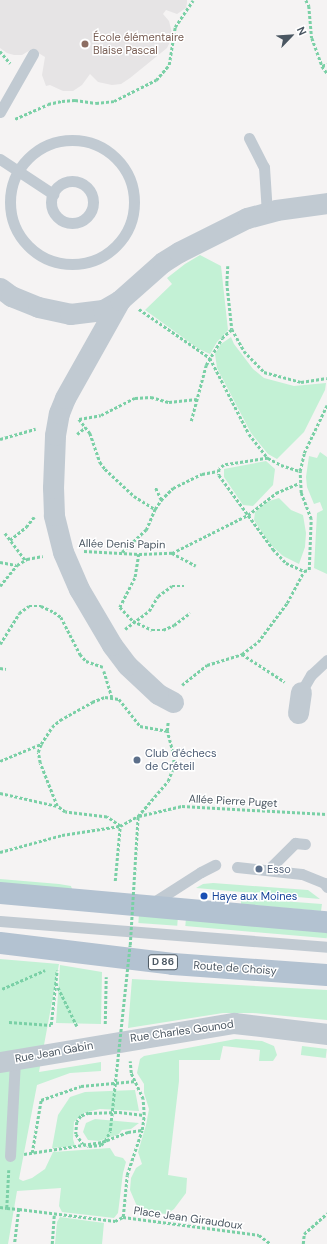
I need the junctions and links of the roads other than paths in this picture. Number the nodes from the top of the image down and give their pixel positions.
1 (33, 54) dead end
2 (0, 112) edge
3 (249, 138) dead end
4 (0, 158) edge
5 (18, 170) junction
6 (52, 194) dead end
7 (327, 203) edge
8 (266, 213) junction
9 (0, 288) edge
10 (120, 300) junction
11 (327, 660) edge
12 (301, 692) joint
13 (173, 702) road end
14 (298, 713) dead end
15 (305, 844) dead end
16 (215, 865) dead end
17 (237, 867) dead end
18 (269, 869) junction
19 (327, 887) edge
20 (0, 893) edge
21 (148, 906) junction
22 (0, 922) edge
23 (327, 922) edge
24 (0, 943) edge
25 (327, 947) edge
26 (327, 975) edge
27 (106, 1034) joint
28 (327, 1034) edge
29 (4, 1060) edge
30 (10, 1156) road end

1 - 2 lane
3 - 8 lane
4 - 5 lane
5 - 5 lane
5 - 6 lane
7 - 8 street
8 - 10 street
9 - 10 street
10 - 13 street
11 - 12 lane
12 - 14 street
15 - 18 lane
16 - 21 lane
17 - 18 lane
18 - 19 lane
20 - 21 main road
21 - 23 main road
22 - 25 lane
24 - 26 main road, Route de Choisy / D 86
27 - 28 street, Rue Charles Gounod
27 - 29 street, Rue Jean Gabin
29 - 30 lane

